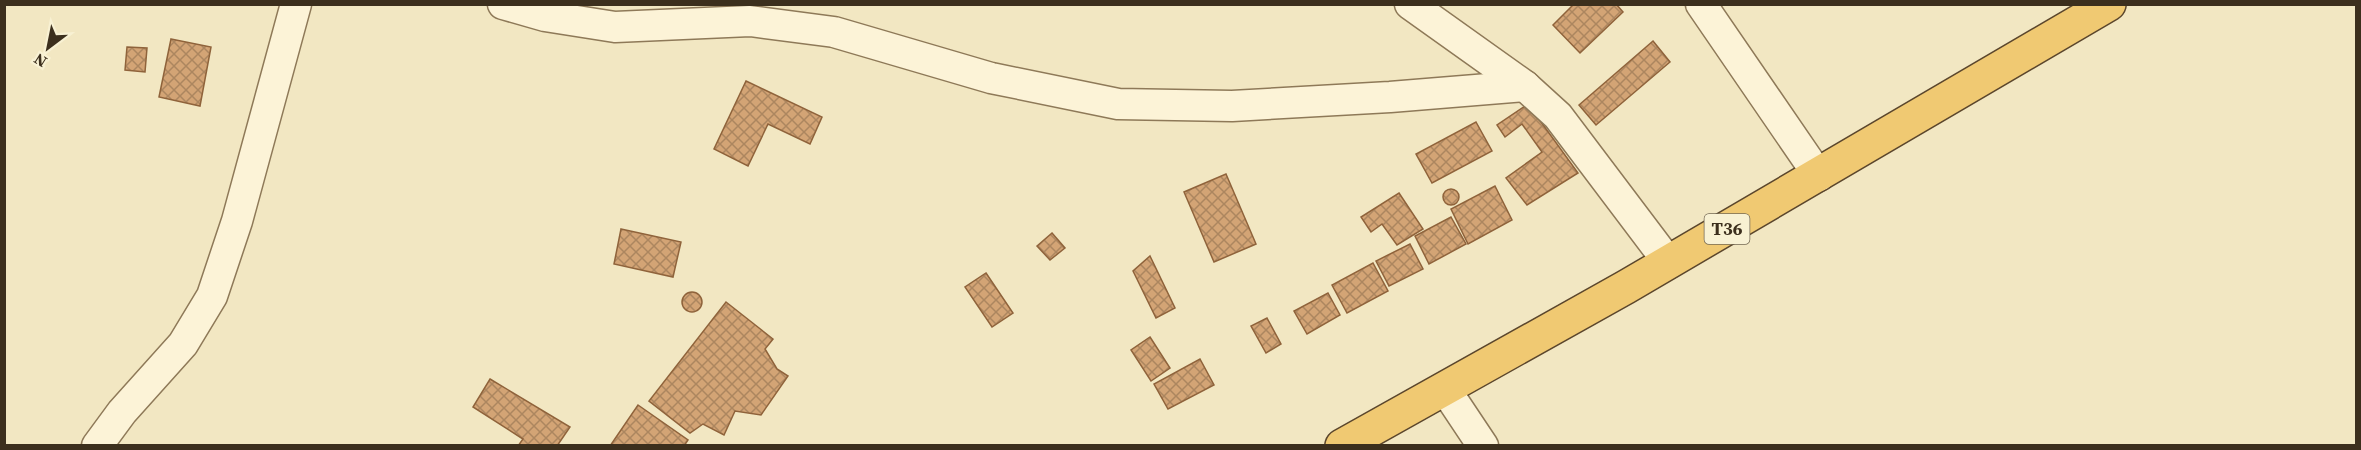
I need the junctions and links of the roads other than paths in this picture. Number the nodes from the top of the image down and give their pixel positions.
1 (296, 4) edge
2 (503, 4) edge
3 (1410, 4) edge
4 (1701, 4) edge
5 (2109, 4) edge
6 (621, 16) edge
7 (1525, 86) junction
8 (1819, 176) junction
9 (1669, 262) junction
10 (1445, 389) junction
11 (97, 446) edge
12 (1342, 446) edge
13 (1483, 446) edge

1 - 11 street
2 - 6 street
3 - 7 street
4 - 8 street
5 - 8 highway, T36
6 - 7 street
7 - 9 street
8 - 9 highway, T36
9 - 10 highway, T36
10 - 12 highway, T36
10 - 13 street

